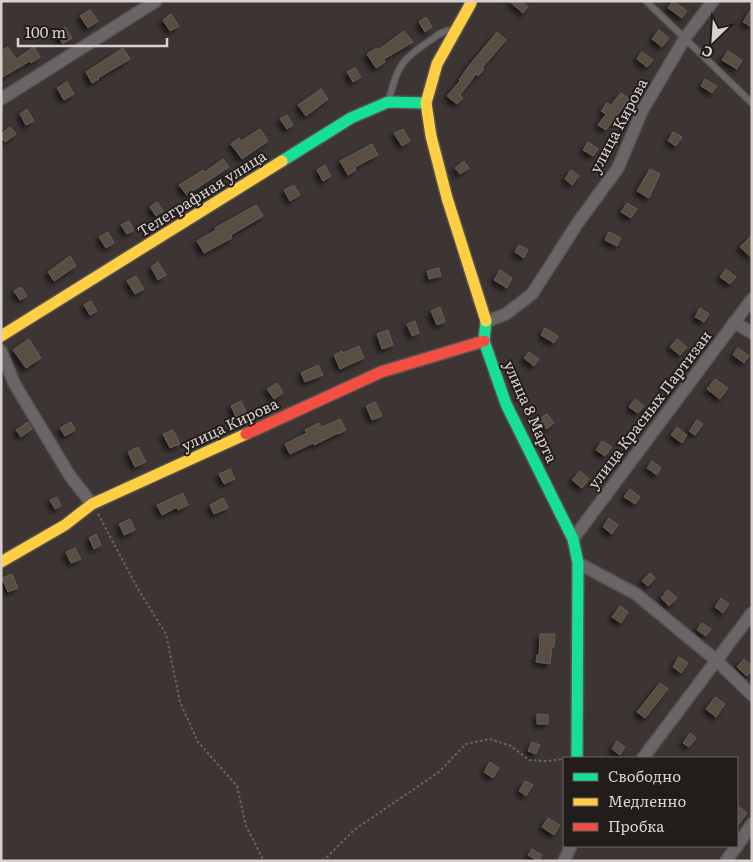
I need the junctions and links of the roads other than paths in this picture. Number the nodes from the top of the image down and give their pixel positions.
1 (156, 1) edge
2 (646, 1) edge
3 (713, 1) edge
4 (472, 2) edge
5 (456, 31) junction
6 (685, 38) junction
7 (1, 99) edge
8 (388, 102) junction
9 (426, 103) junction
10 (752, 103) edge
11 (752, 299) edge
12 (486, 322) junction
13 (734, 322) junction
14 (752, 333) edge
15 (1, 336) edge
16 (484, 341) junction
17 (1, 351) edge
18 (92, 504) junction
19 (573, 539) junction
20 (1, 562) edge
21 (578, 563) junction
22 (752, 613) edge
23 (717, 661) junction
24 (752, 695) edge
25 (577, 757) edge
26 (644, 757) edge
27 (752, 824) edge
28 (738, 845) edge
29 (571, 847) edge
30 (736, 847) edge
31 (564, 861) edge
32 (726, 861) edge

1 - 7 street
2 - 6 lane
3 - 6 street, улица Кирова
4 - 5 street, улица 8 Марта
5 - 8 lane
5 - 9 street, улица 8 Марта
6 - 10 lane
6 - 12 street, улица Кирова
8 - 9 street, Телеграфная улица
8 - 15 street, Телеграфная улица
9 - 12 street, улица 8 Марта
11 - 13 street, улица Красных Партизан
12 - 16 street, улица 8 Марта
13 - 14 street
13 - 19 street, улица Красных Партизан
16 - 18 street, улица Кирова
16 - 19 street, улица 8 Марта
17 - 18 street
18 - 20 street, улица Кирова
19 - 21 street, улица 8 Марта
21 - 23 street
21 - 25 street, улица 8 Марта
22 - 23 street
23 - 24 street
23 - 26 street
27 - 28 street
29 - 31 street
30 - 32 street

